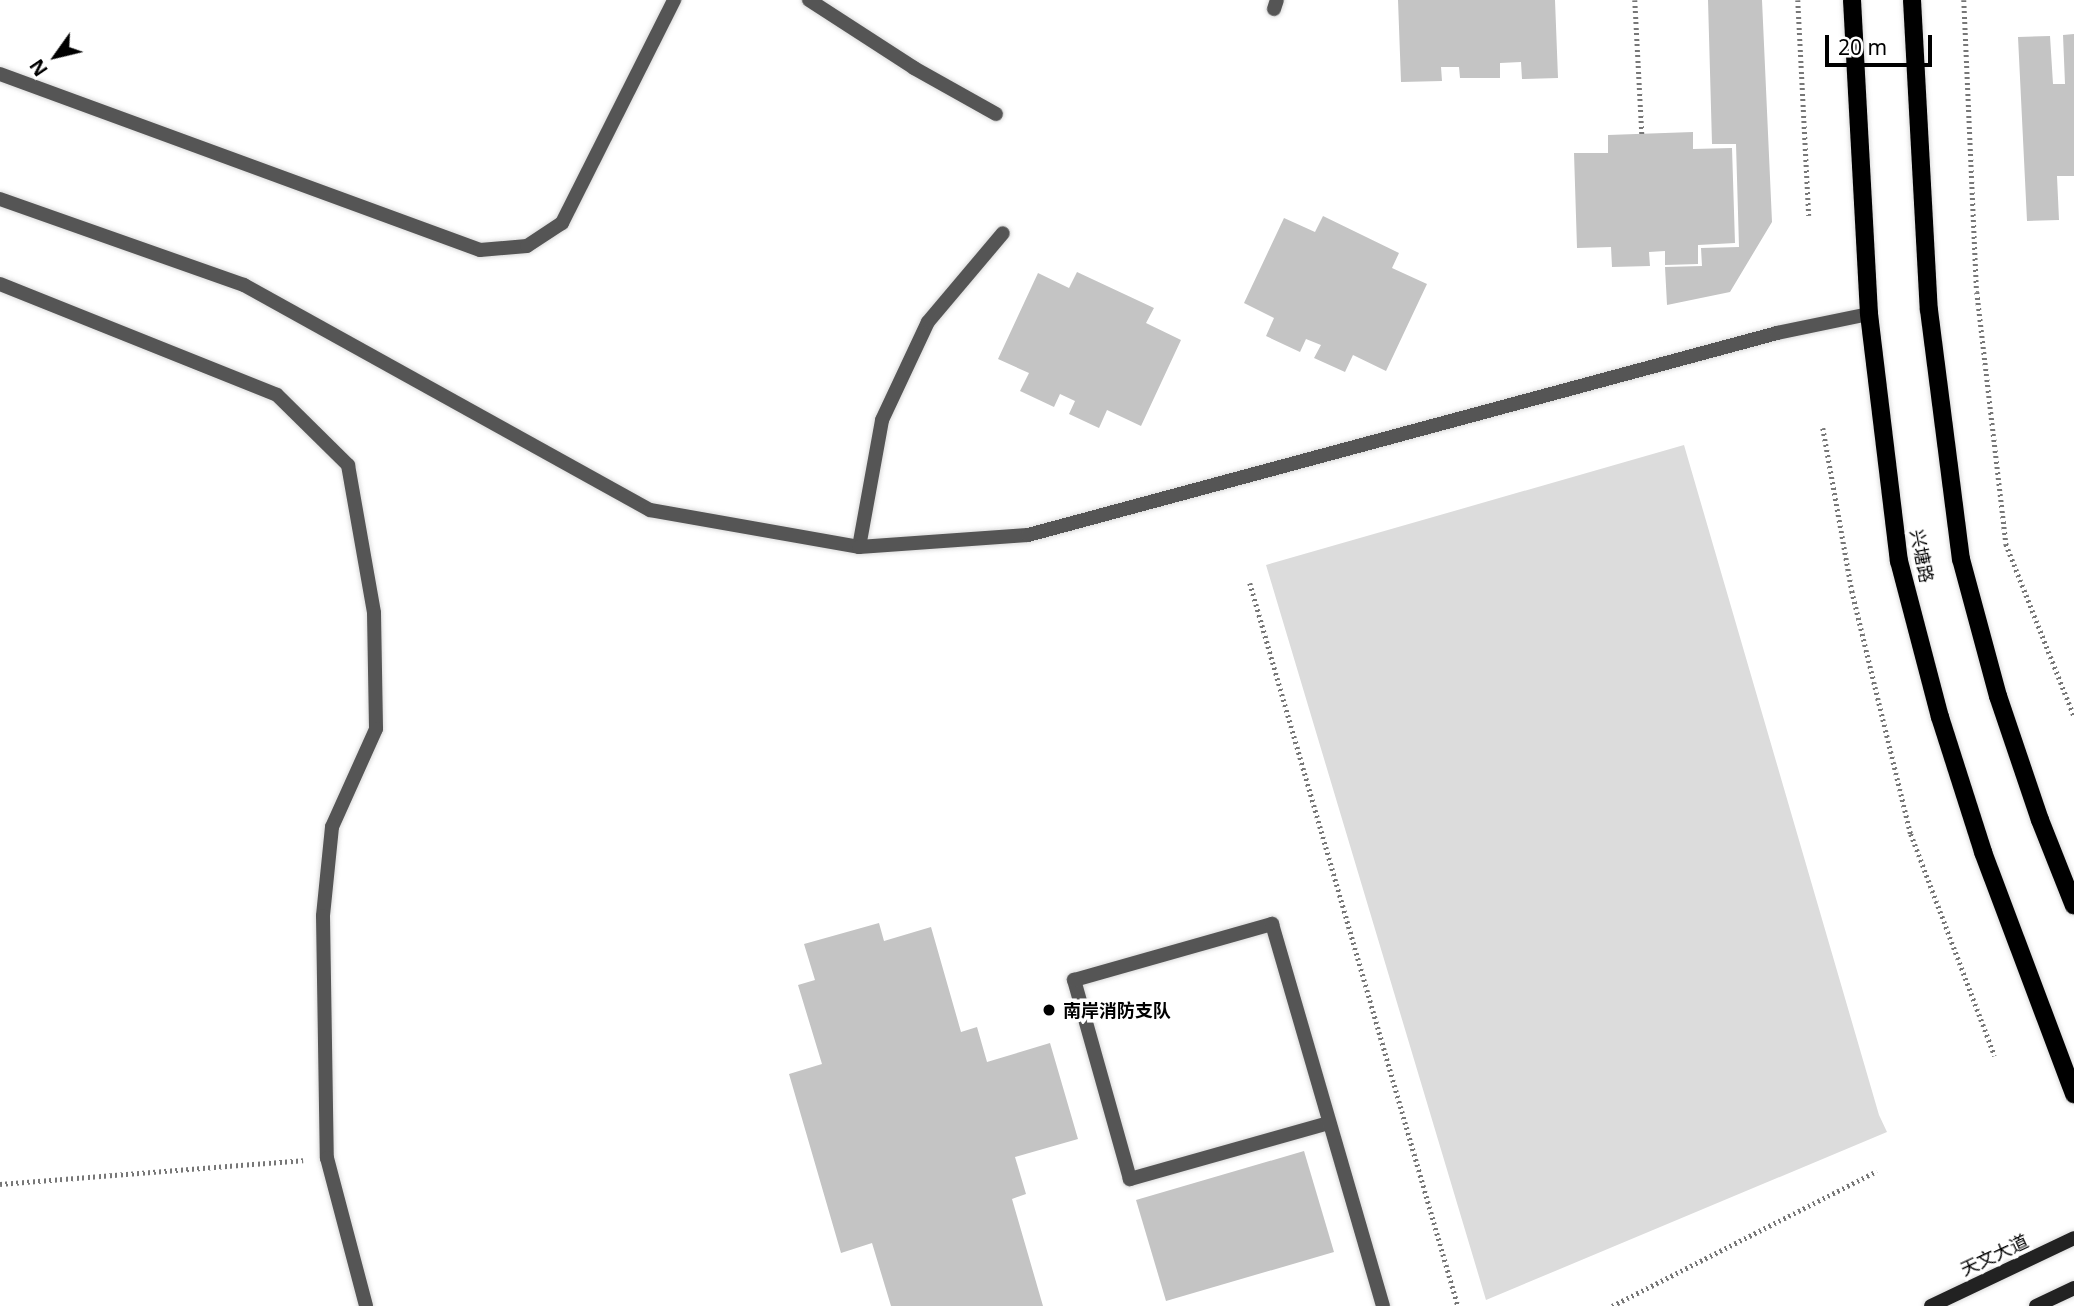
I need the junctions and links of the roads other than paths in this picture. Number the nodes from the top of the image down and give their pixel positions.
1 (674, 0) edge
2 (809, 0) edge
3 (1852, 0) edge
4 (1912, 0) edge
5 (0, 74) edge
6 (996, 114) dead end
7 (0, 199) edge
8 (1003, 233) dead end
9 (0, 284) edge
10 (1869, 314) junction
11 (859, 547) junction
12 (2074, 906) edge
13 (2074, 1094) edge
14 (1329, 1123) junction
15 (2074, 1238) edge
16 (2074, 1287) edge
17 (366, 1306) edge
18 (1383, 1306) edge
19 (1931, 1306) edge
20 (2036, 1306) edge

1 - 5 street
2 - 6 street
3 - 10 main road, 兴塘路
4 - 12 main road
7 - 11 street
8 - 11 street
9 - 17 street
10 - 11 street
10 - 13 main road, 兴塘路
14 - 14 street
14 - 18 street
15 - 19 main road, 天文大道
16 - 20 main road

